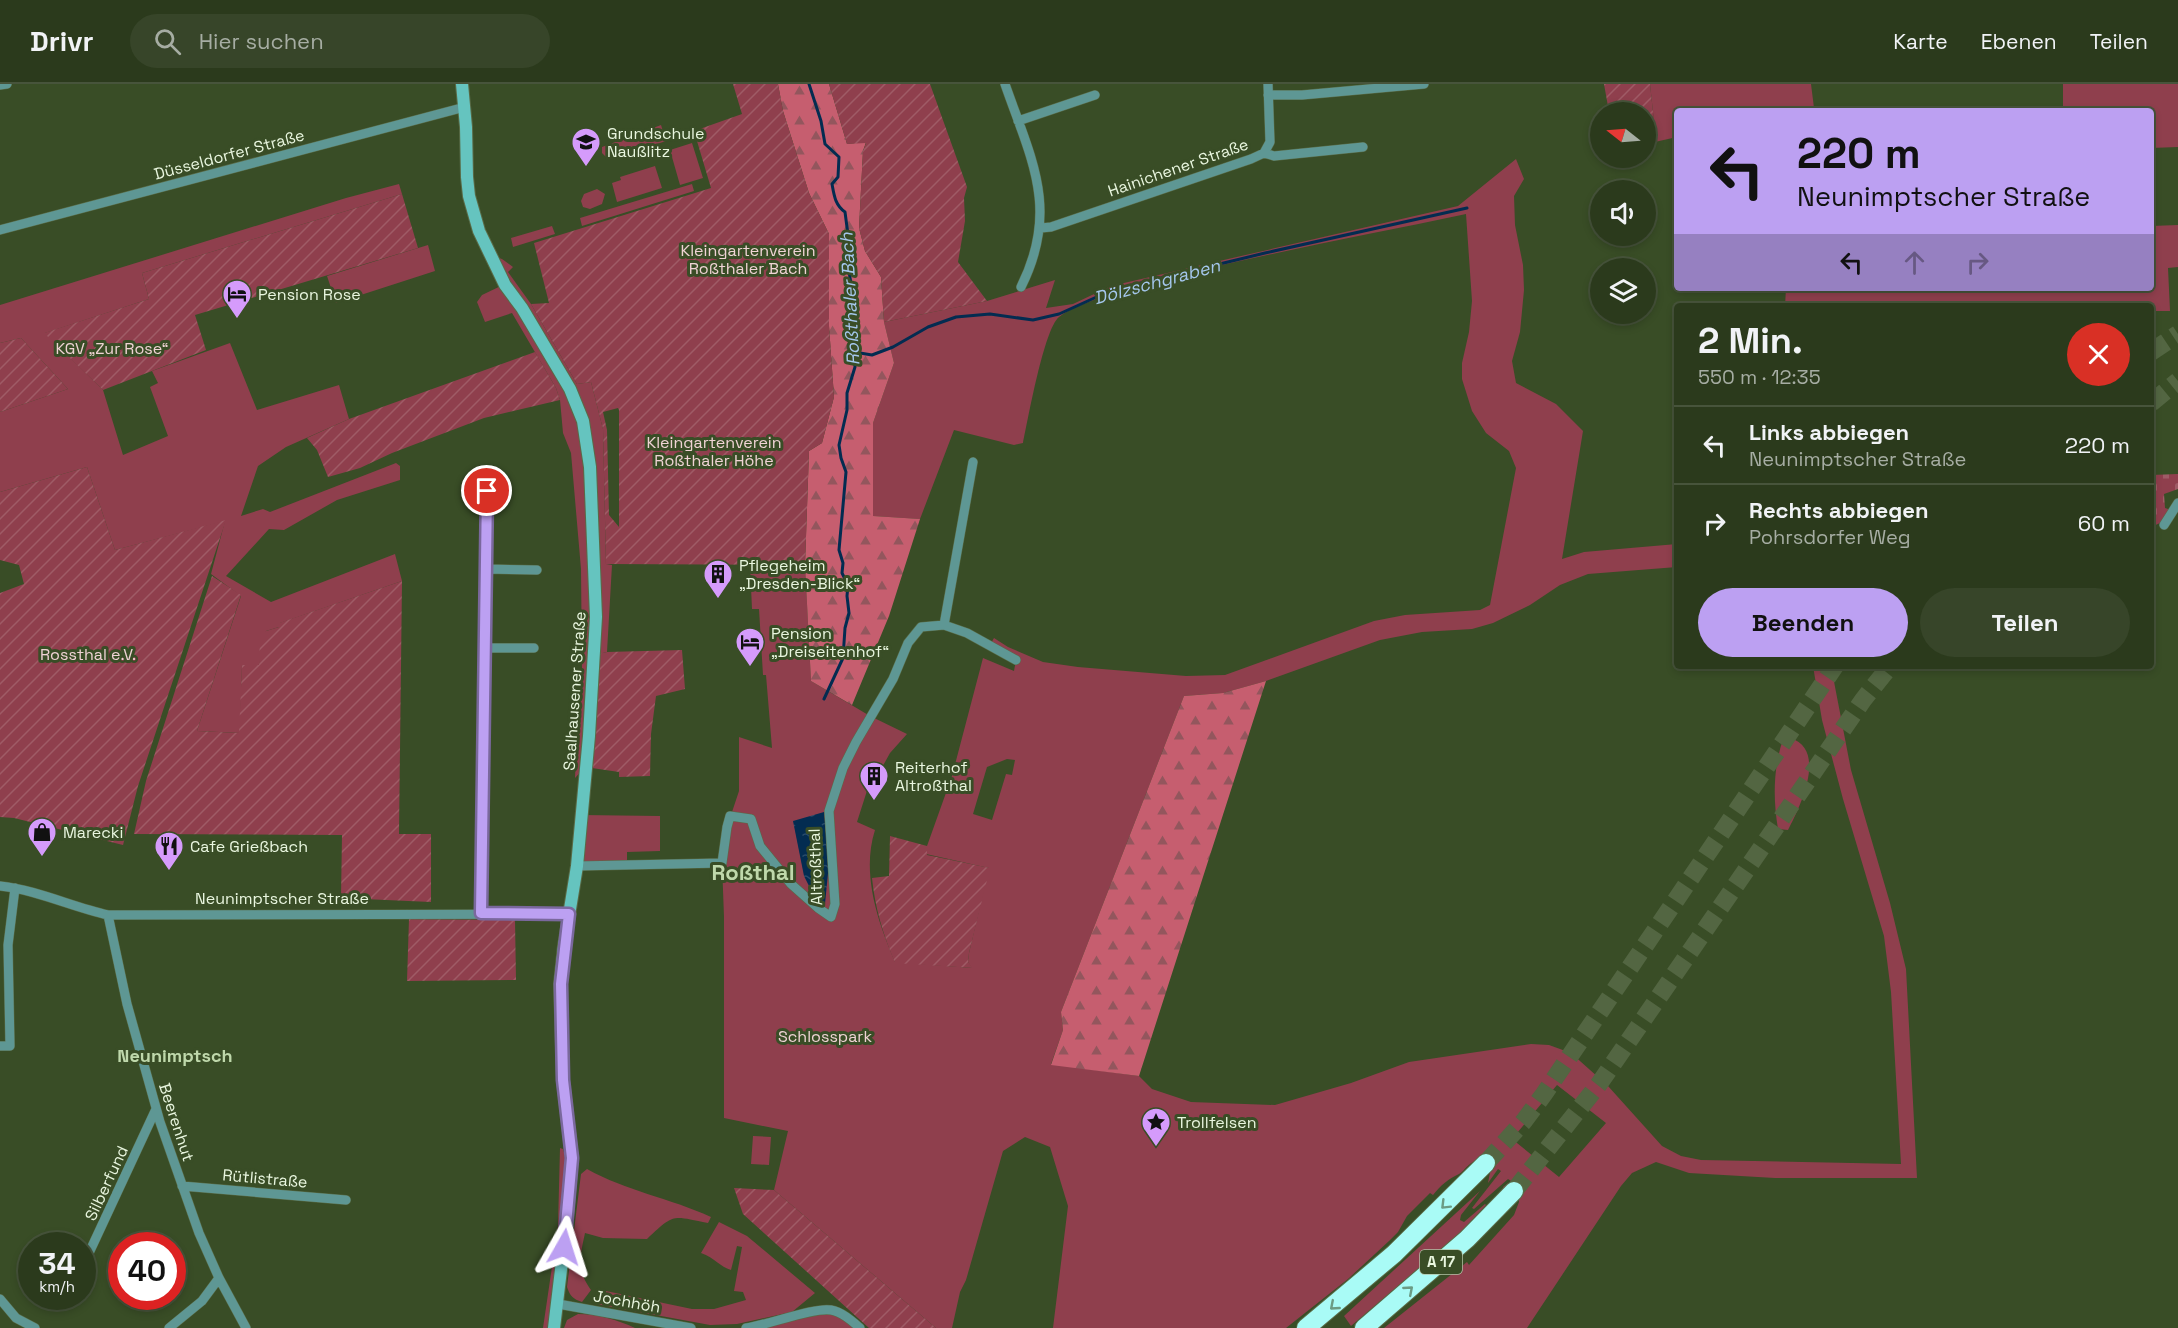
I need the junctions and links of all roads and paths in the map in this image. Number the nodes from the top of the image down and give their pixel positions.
1 (7, 84) edge
2 (462, 84) edge
3 (1005, 84) edge
4 (1268, 84) edge
5 (1424, 84) edge
6 (0, 86) edge
7 (1095, 94) dead end
8 (1268, 95) junction
9 (465, 107) junction
10 (1018, 121) junction
11 (1363, 147) dead end
12 (1264, 153) junction
13 (1041, 228) junction
14 (0, 230) edge
15 (1021, 287) dead end
16 (973, 462) dead end
17 (477, 482) dead end
18 (2178, 504) edge
19 (2164, 525) dead end
20 (486, 569) junction
21 (537, 570) dead end
22 (944, 625) junction
23 (485, 648) junction
24 (534, 648) dead end
25 (1016, 660) dead end
26 (577, 866) junction
27 (0, 886) edge
28 (15, 888) junction
29 (481, 913) junction
30 (569, 914) junction
31 (108, 915) junction
32 (0, 1046) edge
33 (156, 1109) junction
34 (1486, 1163) tunnel mouth
35 (182, 1186) junction
36 (1514, 1191) tunnel mouth
37 (346, 1200) dead end
38 (96, 1238) edge
39 (219, 1278) junction
40 (0, 1299) edge
41 (558, 1304) junction
42 (35, 1328) edge
43 (169, 1328) edge
44 (246, 1328) edge
45 (554, 1328) edge
46 (691, 1328) edge
47 (746, 1328) edge
48 (860, 1328) edge
49 (1306, 1328) edge
50 (1364, 1328) edge

1 - 6 street
2 - 9 street, Saalhausener Straße
3 - 10 street
4 - 8 street
5 - 8 street
7 - 10 street
8 - 12 street
9 - 14 street, Düsseldorfer Straße
9 - 26 street, Saalhausener Straße
10 - 13 street
11 - 12 street, Hainichener Straße
12 - 13 street, Hainichener Straße
13 - 15 street
16 - 22 street
17 - 20 street
18 - 19 street
20 - 21 street
20 - 23 street
22 - 25 street
22 - 26 street, Altroßthal
23 - 24 street
23 - 29 street
26 - 30 street, Saalhausener Straße
27 - 28 street, Neunimptscher Straße
28 - 31 street, Neunimptscher Straße
28 - 32 street
29 - 30 street, Neunimptscher Straße
29 - 31 street, Neunimptscher Straße
30 - 41 street, Saalhausener Straße
31 - 33 street, Beerenhut
33 - 35 street, Beerenhut
33 - 38 street, Silberfund
34 -> 49 highway, A 17
35 - 37 street, Rütlistraße
35 - 39 street, Beerenhut
50 -> 36 highway, A 17
39 - 43 street
39 - 44 street, Beerenhut
40 - 42 street
41 - 45 street, Saalhausener Straße
41 - 46 street, Jochhöh
47 - 48 street

